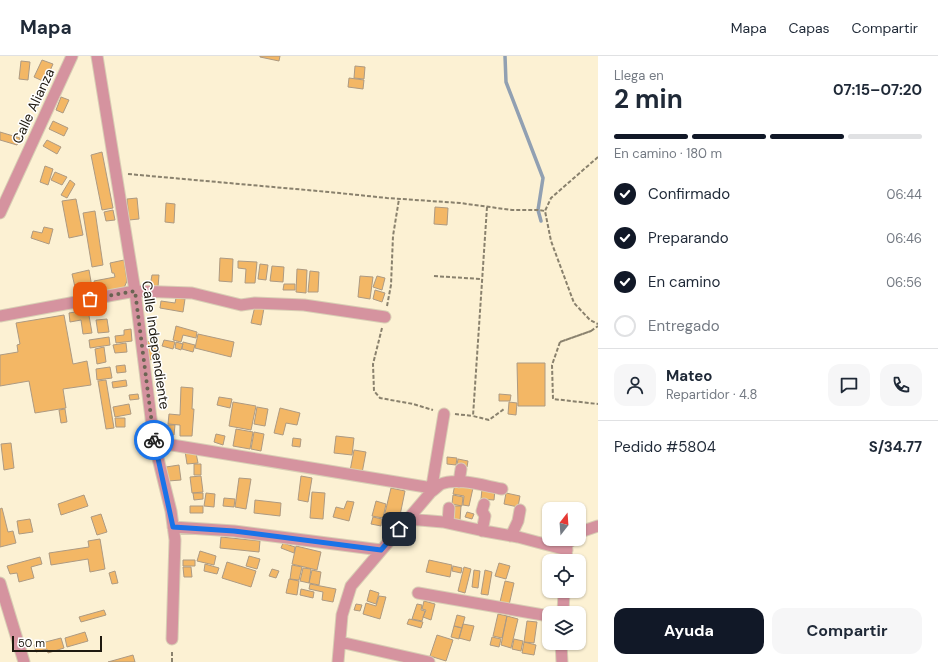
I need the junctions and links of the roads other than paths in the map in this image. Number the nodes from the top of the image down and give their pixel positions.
1 (72, 56) edge
2 (97, 56) edge
3 (0, 213) edge
4 (135, 291) junction
5 (0, 316) edge
6 (385, 317) road end
7 (444, 414) road end
8 (154, 442) junction
9 (461, 469) dead end
10 (459, 482) junction
11 (502, 489) dead end
12 (431, 490) junction
13 (484, 504) dead end
14 (449, 508) dead end
15 (520, 510) dead end
16 (408, 519) junction
17 (448, 523) junction
18 (598, 526) edge
19 (173, 527) junction
20 (586, 530) edge
21 (482, 531) junction
22 (511, 536) junction
23 (567, 546) edge
24 (381, 550) junction
25 (567, 550) junction
26 (567, 554) edge
27 (0, 583) edge
28 (418, 593) dead end
29 (542, 615) edge
30 (172, 639) dead end
31 (340, 642) junction
32 (561, 650) edge
33 (24, 662) edge
34 (338, 662) edge
35 (429, 662) edge
36 (562, 662) edge

1 - 3 street, Calle Alianza
2 - 4 street, Calle Independiente
4 - 5 street
4 - 6 street
4 - 8 street, Calle Independiente
7 - 12 street
8 - 12 street
8 - 19 street, Calle Independiente
9 - 10 street
10 - 11 street
10 - 12 street
12 - 16 street
13 - 21 street
14 - 17 street
15 - 22 street
16 - 17 street
16 - 24 street
17 - 21 street
18 - 20 street
19 - 24 street
19 - 30 street, Calle Independiente
21 - 22 street
22 - 25 street
23 - 25 street
24 - 31 street
25 - 26 street
27 - 33 street
28 - 29 street
31 - 34 street
31 - 35 street
32 - 36 street

